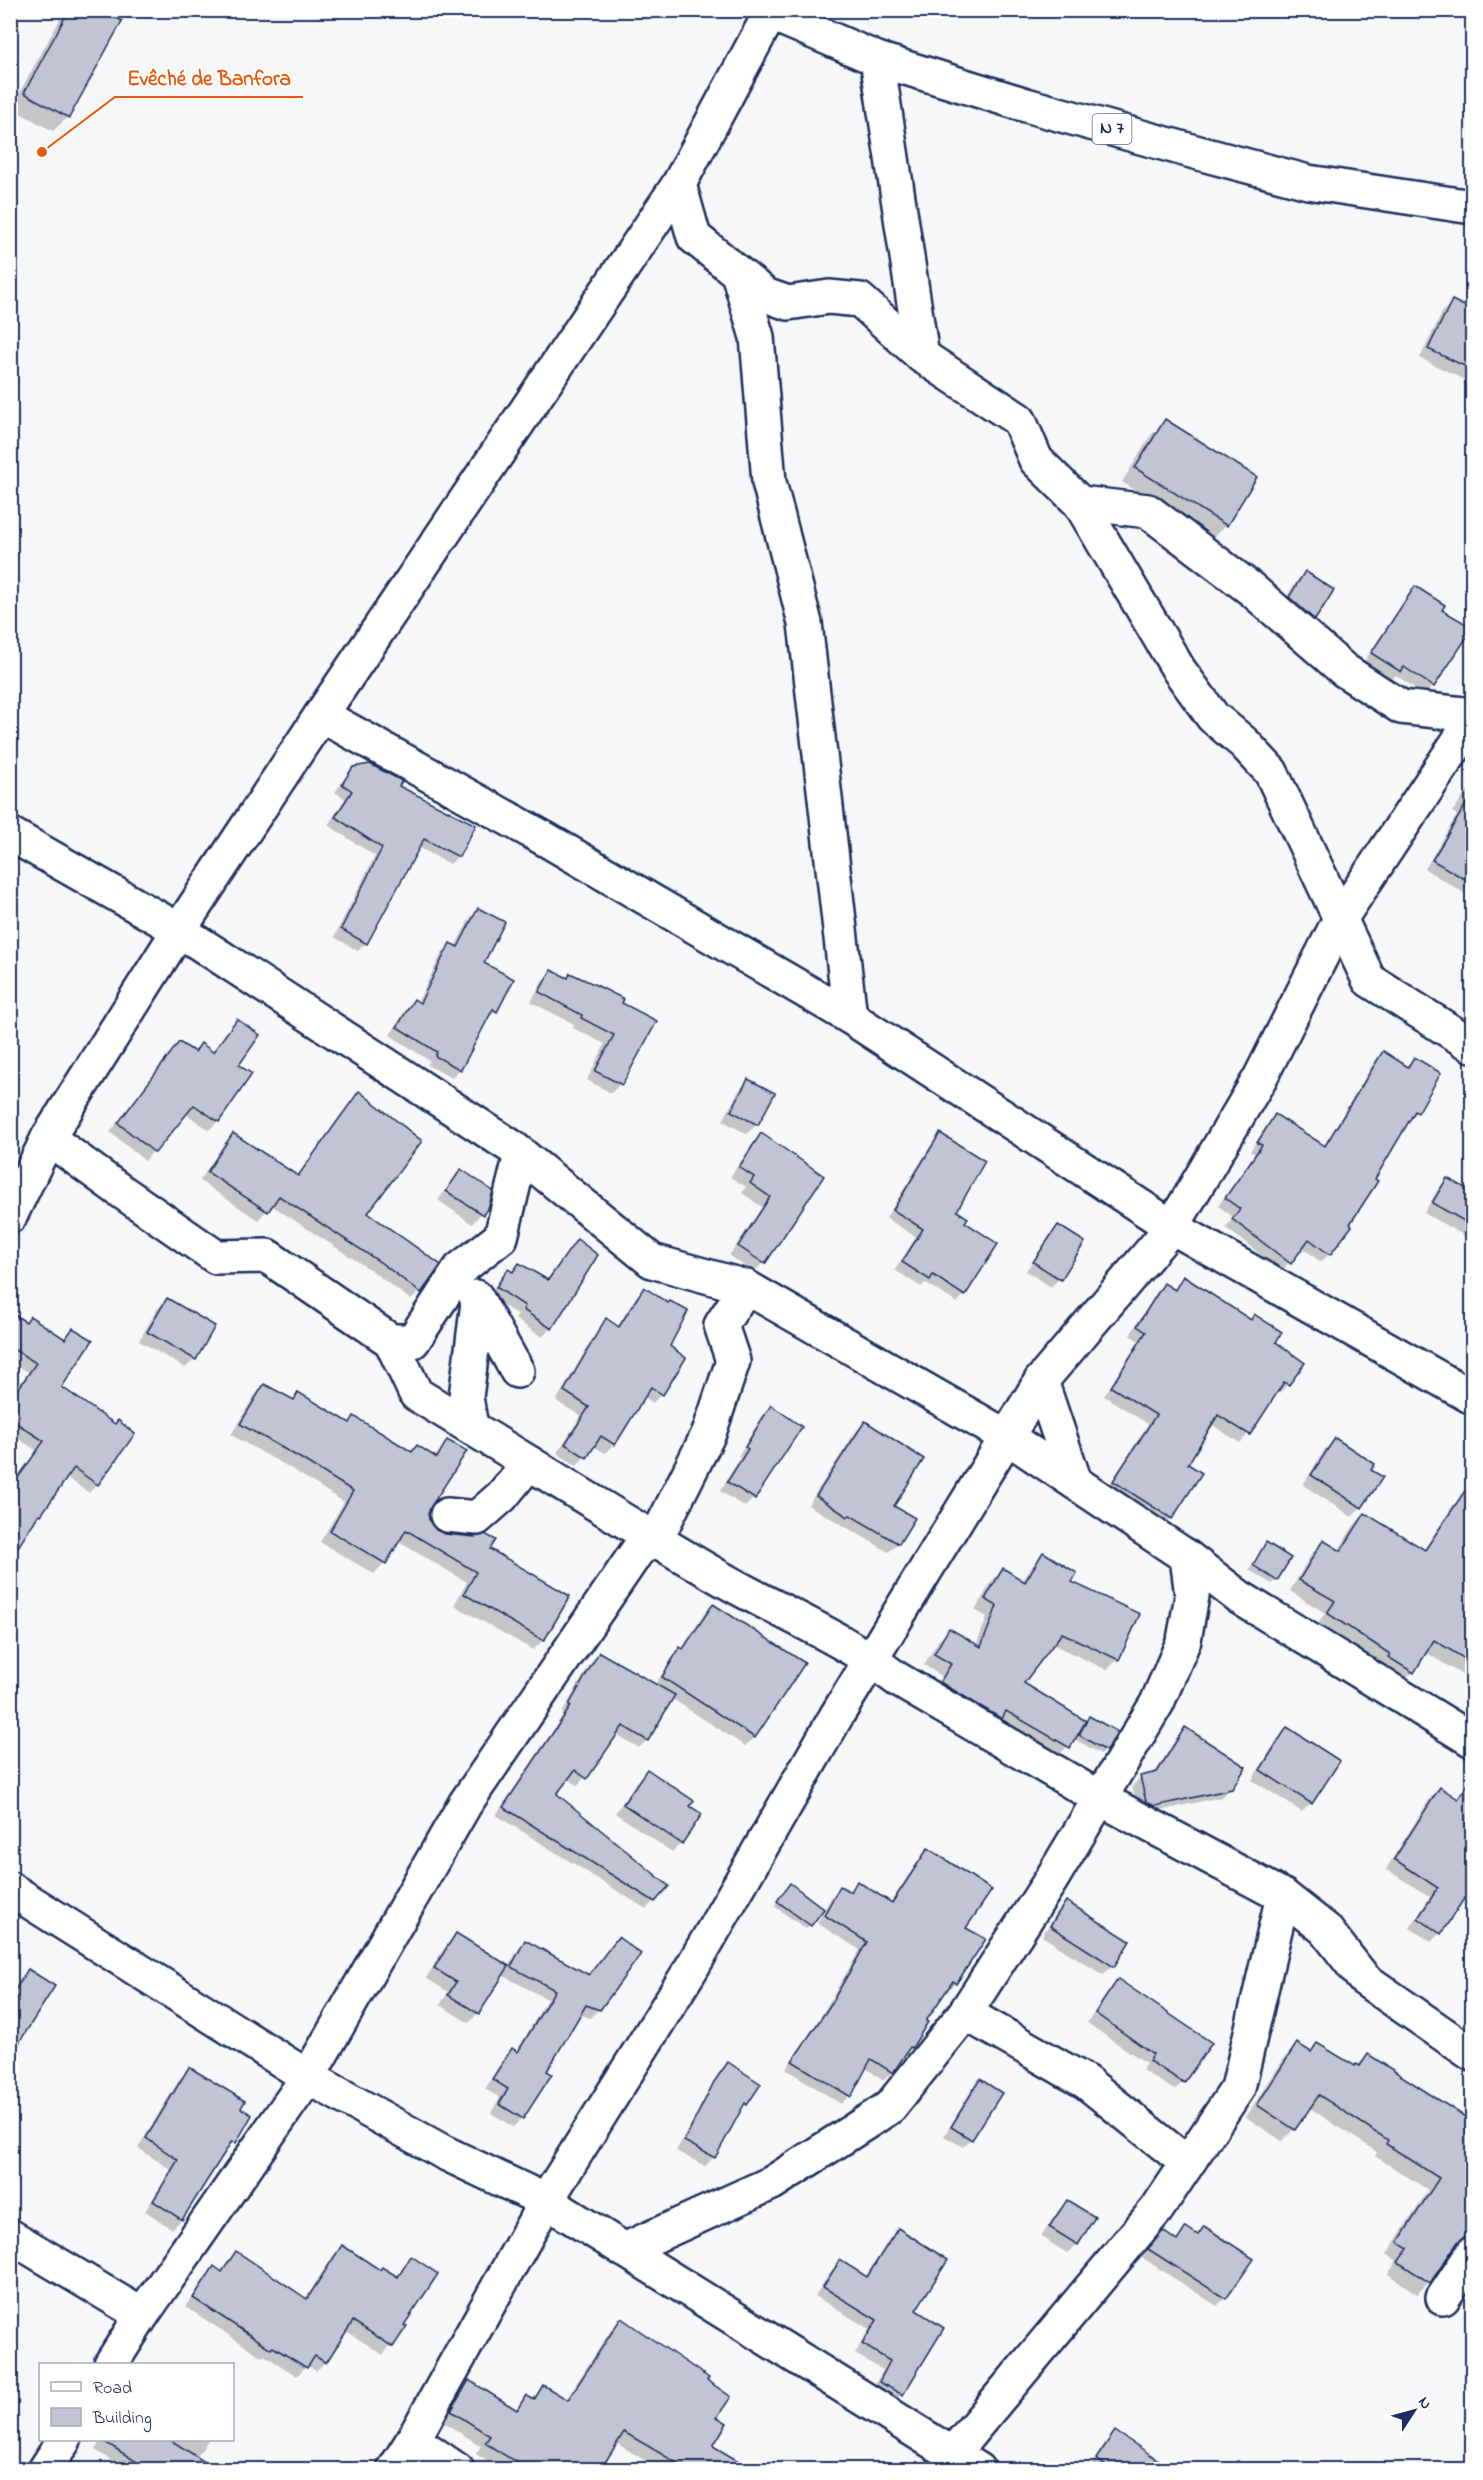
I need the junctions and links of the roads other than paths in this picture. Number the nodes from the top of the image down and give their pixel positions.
1 (766, 12) edge
2 (877, 58) junction
3 (679, 184) junction
4 (1473, 207) edge
5 (738, 273) junction
6 (922, 356) junction
7 (1080, 503) junction
8 (321, 716) junction
9 (1473, 716) edge
10 (1473, 721) edge
11 (10, 834) edge
12 (1340, 920) junction
13 (179, 930) junction
14 (850, 1017) junction
15 (1473, 1045) edge
16 (48, 1138) junction
17 (521, 1154) junction
18 (10, 1216) edge
19 (1172, 1227) junction
20 (460, 1269) junction
21 (746, 1287) junction
22 (478, 1302) junction
23 (391, 1341) junction
24 (517, 1371) dead end
25 (1041, 1381) junction
26 (1473, 1397) edge
27 (471, 1427) junction
28 (1007, 1437) junction
29 (529, 1462) junction
30 (1075, 1482) junction
31 (447, 1515) dead end
32 (656, 1539) junction
33 (1187, 1557) junction
34 (872, 1660) junction
35 (1465, 1730) edge
36 (1101, 1799) junction
37 (10, 1889) edge
38 (1283, 1896) junction
39 (965, 2013) junction
40 (1473, 2054) edge
41 (308, 2077) junction
42 (1187, 2163) junction
43 (546, 2201) junction
44 (10, 2236) edge
45 (624, 2250) junction
46 (1473, 2254) edge
47 (1443, 2298) dead end
48 (142, 2315) junction
49 (112, 2363) edge
50 (413, 2440) junction
51 (63, 2441) edge
52 (965, 2461) edge
53 (45, 2469) edge
54 (394, 2469) edge
55 (457, 2469) edge

1 - 2 main road, N 7
1 - 3 main road
2 - 4 main road, N 7
2 - 6 main road
3 - 5 main road
3 - 8 main road
5 - 6 main road
5 - 14 main road
6 - 7 main road
7 - 9 main road
7 - 12 main road
8 - 13 main road
8 - 14 main road
10 - 12 main road
11 - 13 main road
12 - 15 main road
12 - 19 main road
13 - 16 main road
13 - 17 main road
14 - 19 main road
16 - 18 main road
16 - 23 main road
17 - 20 main road
17 - 21 main road
19 - 25 main road
19 - 26 main road
20 - 22 main road
20 - 23 main road
21 - 28 main road
21 - 32 main road
22 - 24 main road
22 - 27 main road
23 - 27 main road
25 - 28 main road
25 - 30 main road
27 - 29 main road
28 - 30 main road
28 - 34 main road
29 - 31 main road
29 - 32 main road
30 - 33 main road
32 - 34 main road
32 - 41 main road
33 - 35 main road
33 - 36 main road
34 - 36 main road
34 - 43 main road
36 - 38 main road
36 - 39 main road
37 - 41 main road
38 - 40 main road
38 - 42 main road
39 - 42 main road
39 - 45 main road
41 - 43 main road
41 - 48 main road
42 - 52 main road
43 - 45 main road
43 - 50 main road
44 - 48 main road
45 - 52 main road
46 - 47 main road
48 - 49 main road
50 - 54 main road
50 - 55 main road
51 - 53 main road

